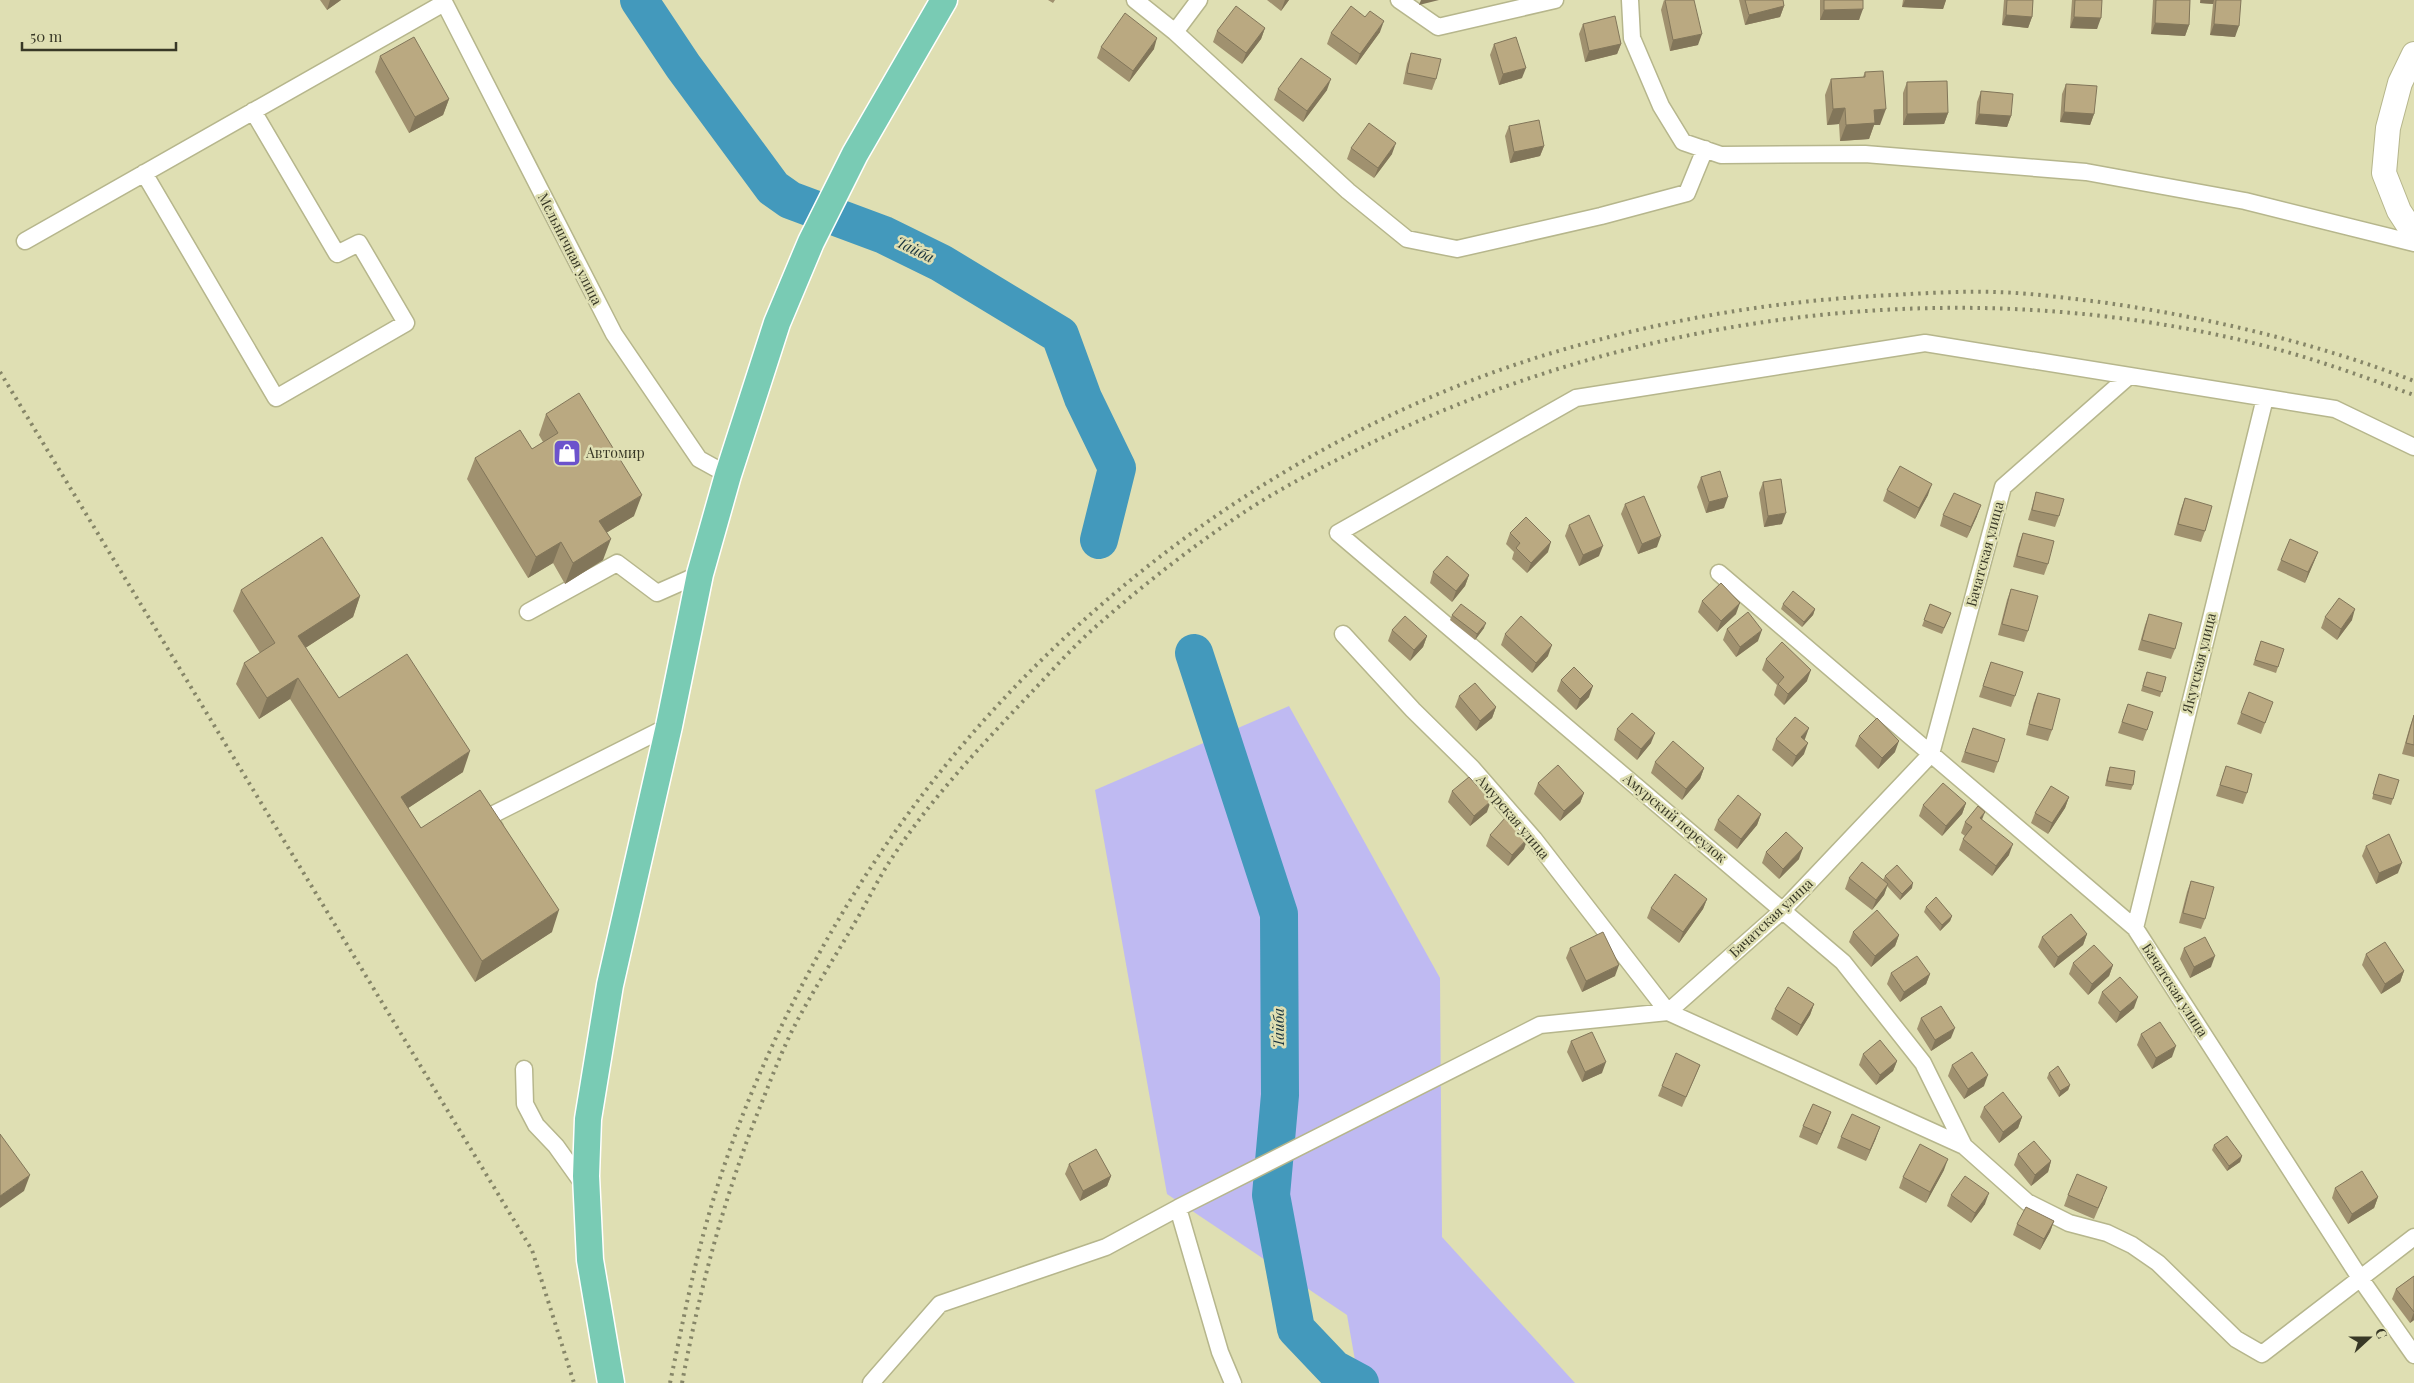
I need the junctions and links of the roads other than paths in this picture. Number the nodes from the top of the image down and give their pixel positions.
1 (944, 0) edge
2 (1135, 0) edge
3 (1199, 0) edge
4 (1399, 0) edge
5 (1555, 0) edge
6 (1630, 0) edge
7 (444, 1) edge
8 (1175, 32) junction
9 (2414, 54) edge
10 (253, 111) junction
11 (1705, 149) junction
12 (144, 173) junction
13 (2414, 234) edge
14 (25, 241) dead end
15 (2414, 243) edge
16 (2130, 376) junction
17 (2265, 398) junction
18 (2414, 446) edge
19 (728, 474) junction
20 (1719, 573) dead end
21 (700, 574) junction
22 (528, 612) dead end
23 (1343, 634) dead end
24 (669, 726) junction
25 (1931, 754) junction
26 (504, 841) edge
27 (1783, 910) junction
28 (2136, 928) junction
29 (1668, 1012) junction
30 (524, 1069) dead end
31 (1964, 1146) junction
32 (586, 1188) junction
33 (1178, 1208) junction
34 (2414, 1237) edge
35 (2360, 1278) junction
36 (2414, 1354) edge
37 (611, 1383) edge
38 (872, 1383) edge
39 (1233, 1383) edge

1 - 19 main road
2 - 8 street
3 - 8 street
4 - 5 street
6 - 11 street
7 - 10 street
7 - 19 street, Мельничная улица
8 - 11 street
9 - 13 main road
10 - 12 street
10 - 12 street
11 - 15 street
12 - 14 street
16 - 17 street
16 - 25 street, Бачатская улица
16 - 27 street, Амурский переулок
17 - 18 street
17 - 28 street, Якутская улица
19 - 21 main road
20 - 25 street, Бачатская улица
21 - 22 street
21 - 24 main road
23 - 29 street, Амурская улица
24 - 26 street
24 - 32 main road
25 - 27 street, Бачатская улица
25 - 28 street, Бачатская улица
27 - 29 street, Бачатская улица
27 - 31 street, Амурский переулок
28 - 35 street, Бачатская улица
29 - 31 street
29 - 33 street
30 - 32 street
31 - 35 street
32 - 37 main road
33 - 38 street
33 - 39 street
34 - 35 street
35 - 36 street, Бачатская улица

